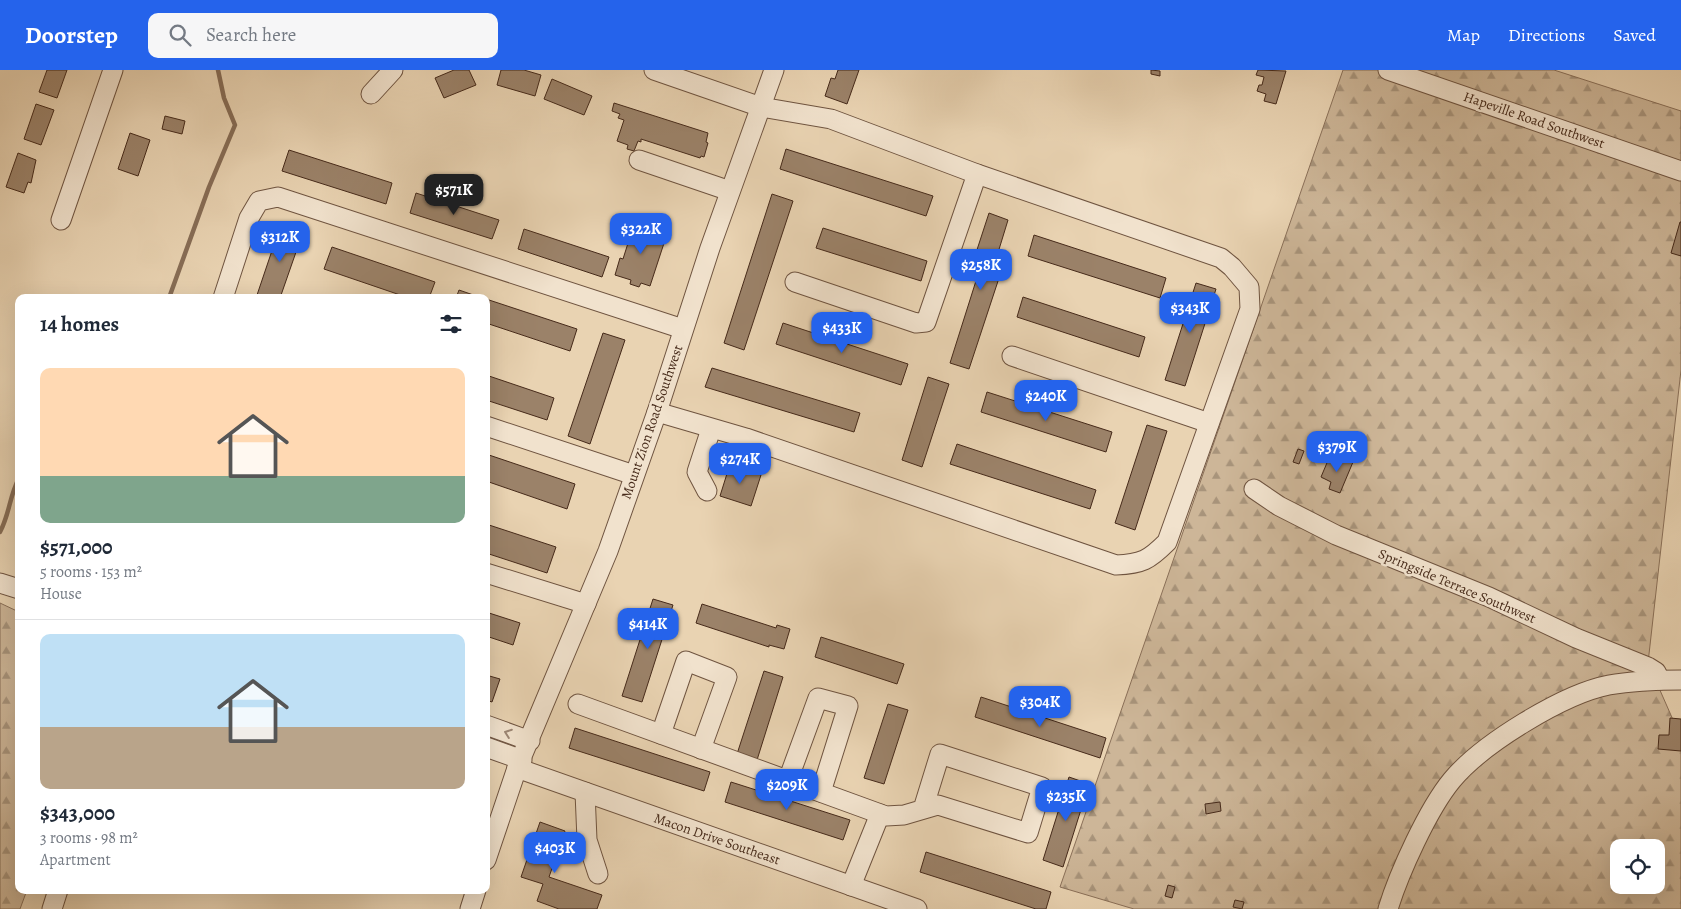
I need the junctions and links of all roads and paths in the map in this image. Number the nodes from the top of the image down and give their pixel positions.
1 (113, 70) edge
2 (393, 70) edge
3 (654, 70) edge
4 (774, 70) edge
5 (1388, 70) edge
6 (371, 94) dead end
7 (761, 107) junction
8 (639, 160) dead end
9 (1681, 171) edge
10 (977, 174) junction
11 (730, 191) junction
12 (61, 220) dead end
13 (795, 282) dead end
14 (224, 294) edge
15 (683, 329) junction
16 (1012, 356) dead end
17 (657, 412) junction
18 (1209, 423) junction
19 (490, 427) edge
20 (711, 429) junction
21 (634, 475) junction
22 (1254, 489) dead end
23 (707, 491) dead end
24 (490, 574) edge
25 (0, 583) edge
26 (15, 588) edge
27 (586, 604) junction
28 (1660, 680) junction
29 (1681, 680) edge
30 (578, 704) dead end
31 (490, 726) edge
32 (661, 734) junction
33 (530, 741) junction
34 (490, 749) edge
35 (701, 749) junction
36 (520, 764) junction
37 (788, 780) junction
38 (585, 792) junction
39 (821, 792) junction
40 (923, 809) junction
41 (880, 814) junction
42 (493, 815) edge
43 (490, 834) edge
44 (598, 874) dead end
45 (851, 886) junction
46 (57, 894) edge
47 (475, 894) edge
48 (52, 909) edge
49 (470, 909) edge
50 (917, 909) edge
51 (1388, 909) edge

1 - 12 street
2 - 6 street
3 - 7 street
4 - 7 street, Mount Zion Road Southwest
5 - 9 street, Hapeville Road Southwest
7 - 10 street
7 - 11 street, Mount Zion Road Southwest
8 - 11 street
10 - 13 street
10 - 18 street
11 - 15 street, Mount Zion Road Southwest
14 - 15 street
15 - 17 street, Mount Zion Road Southwest
16 - 18 street
17 - 20 street
17 - 21 street, Mount Zion Road Southwest
18 - 20 street
19 - 21 street
20 - 23 street
21 - 27 street, Mount Zion Road Southwest
22 - 28 street, Springside Terrace Southwest
24 - 27 street
25 - 26 street
27 - 33 street, Mount Zion Road Southwest
28 - 29 street
28 - 51 street
30 - 32 street
33 -> 31 street
32 - 35 street
32 - 35 street
33 - 36 street, Mount Zion Road Southwest
34 - 36 street, Macon Drive Southeast
35 - 37 street
36 - 38 street, Macon Drive Southeast
36 - 42 street, Mount Zion Road Southwest
37 - 39 street
37 - 39 street
38 - 44 street
38 - 45 street, Macon Drive Southeast
39 - 41 street
40 - 40 street
40 - 41 street
41 - 45 street
42 - 43 street, Mount Zion Road Southwest
45 - 50 street, Macon Drive Southeast
46 - 48 street
47 - 49 street

